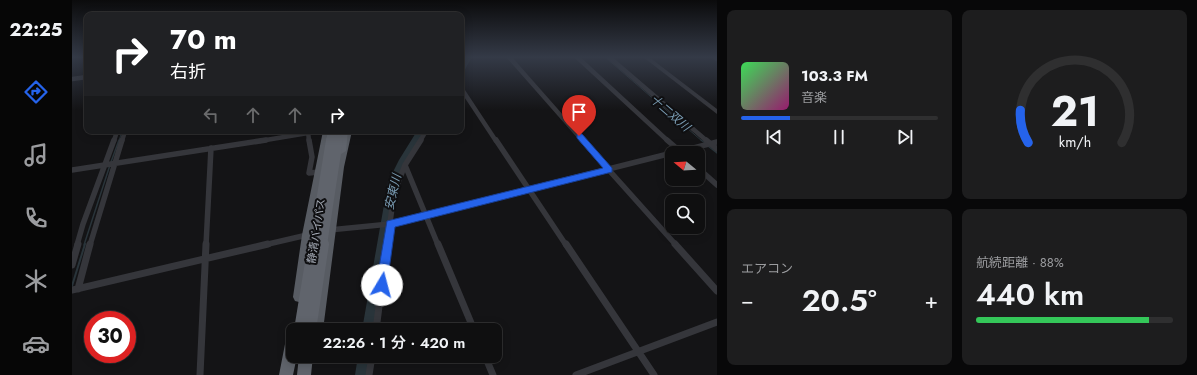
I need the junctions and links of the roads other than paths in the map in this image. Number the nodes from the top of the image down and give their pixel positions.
1 (524, 74) edge
2 (596, 74) edge
3 (630, 74) edge
4 (668, 74) edge
5 (84, 77) edge
6 (72, 79) edge
7 (464, 92) edge
8 (717, 112) edge
9 (116, 134) edge
10 (124, 134) edge
11 (296, 134) edge
12 (308, 134) edge
13 (326, 134) edge
14 (331, 134) edge
15 (339, 134) edge
16 (344, 134) edge
17 (347, 134) edge
18 (424, 134) edge
19 (717, 142) edge
20 (711, 144) junction
21 (674, 146) edge
22 (704, 146) edge
23 (211, 148) junction
24 (717, 149) edge
25 (665, 155) edge
26 (114, 164) junction
27 (104, 165) junction
28 (405, 165) junction
29 (72, 170) edge
30 (609, 170) junction
31 (320, 172) junction
32 (705, 174) edge
33 (717, 185) edge
34 (331, 187) junction
35 (529, 190) junction
36 (426, 215) junction
37 (390, 224) junction
38 (331, 230) junction
39 (307, 235) junction
40 (207, 257) junction
41 (72, 265) edge
42 (75, 290) edge
43 (717, 291) edge
44 (306, 293) junction
45 (717, 322) edge
46 (296, 323) edge
47 (297, 323) edge
48 (301, 323) edge
49 (311, 323) edge
50 (318, 323) edge
51 (377, 323) edge
52 (471, 323) edge
53 (638, 351) junction
54 (288, 363) edge
55 (291, 363) edge
56 (295, 363) edge
57 (306, 363) edge
58 (312, 363) edge
59 (371, 363) edge
60 (488, 363) edge
61 (200, 375) edge
62 (286, 375) edge
63 (289, 375) edge
64 (293, 375) edge
65 (305, 375) edge
66 (310, 375) edge
67 (369, 375) edge
68 (493, 375) edge
69 (576, 375) edge
70 (654, 375) edge

1 - 30 street
2 - 21 street
3 - 20 street
4 - 8 street
5 - 6 street
7 - 35 street
9 - 27 street
10 - 26 street
11 - 23 street
12 - 31 street
13 - 31 highway
14 - 44 highway, 静清バイパス, bridge
15 - 34 highway, 静清バイパス, bridge
16 - 34 highway, bridge
17 - 38 highway
18 - 28 street
19 - 20 street
20 - 22 street
20 - 24 street
23 - 26 street
23 - 40 street
25 - 30 street
26 - 27 street
26 - 42 street
27 - 29 street
27 - 41 street
28 - 36 street
28 - 37 street
30 - 35 street
30 - 43 street
31 - 39 highway
32 - 33 street
34 - 49 highway, 静清バイパス, bridge
35 - 36 street
35 - 53 street
36 - 37 street
36 - 52 street
37 - 38 street
37 - 51 street
38 - 39 street
38 - 50 highway
39 - 40 street
39 - 46 highway
40 - 42 street
40 - 61 street
44 - 47 highway, bridge
44 - 48 highway, 静清バイパス, bridge
45 - 53 street
53 - 69 street
53 - 70 street
54 - 62 highway
55 - 63 highway
56 - 64 highway
57 - 65 highway
58 - 66 highway
59 - 67 street
60 - 68 street

